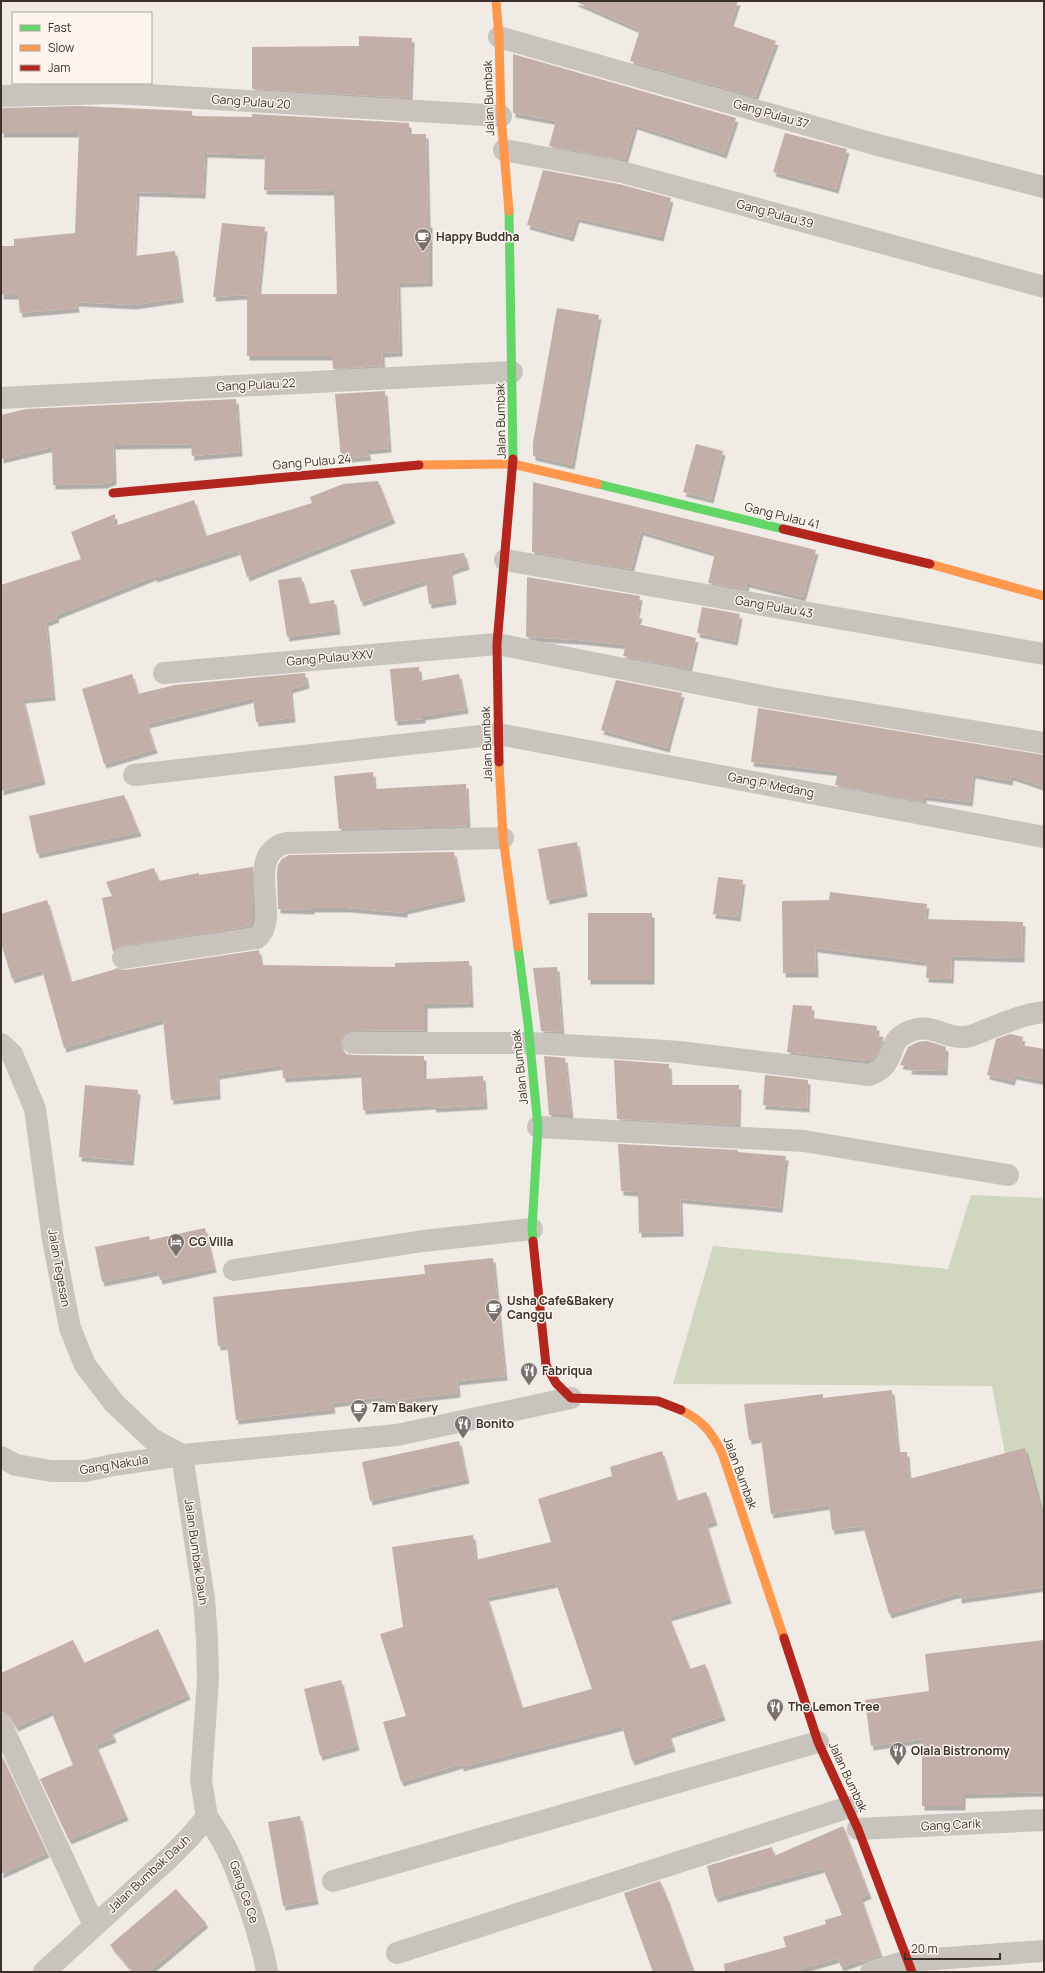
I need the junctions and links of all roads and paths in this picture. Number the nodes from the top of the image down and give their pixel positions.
1 (496, 1) edge
2 (499, 37) junction
3 (1, 96) edge
4 (501, 116) junction
5 (504, 150) junction
6 (1044, 187) edge
7 (1044, 287) edge
8 (512, 372) junction
9 (1, 398) edge
10 (514, 464) junction
11 (113, 493) dead end
12 (505, 560) junction
13 (1044, 596) edge
14 (497, 644) junction
15 (1044, 654) edge
16 (164, 673) dead end
17 (498, 734) junction
18 (1044, 743) edge
19 (134, 775) dead end
20 (1044, 837) edge
21 (503, 838) junction
22 (123, 958) dead end
23 (1044, 1012) edge
24 (353, 1043) dead end
25 (530, 1043) junction
26 (1, 1044) edge
27 (538, 1127) junction
28 (1008, 1175) dead end
29 (532, 1230) junction
30 (234, 1270) dead end
31 (571, 1398) junction
32 (182, 1455) junction
33 (1, 1457) edge
34 (1, 1724) edge
35 (818, 1742) junction
36 (849, 1807) junction
37 (207, 1817) junction
38 (1044, 1820) edge
39 (858, 1829) junction
40 (334, 1881) dead end
41 (94, 1925) junction
42 (1044, 1951) edge
43 (397, 1953) dead end
44 (910, 1967) edge
45 (44, 1972) edge
46 (267, 1972) edge
47 (871, 1972) edge

1 - 2 street, Jalan Bumbak
2 - 4 street, Jalan Bumbak
2 - 6 street, Gang Pulau 37
3 - 4 street, Gang Pulau 20
4 - 5 street, Jalan Bumbak
5 - 7 street, Gang Pulau 39
5 - 8 street, Jalan Bumbak
8 - 9 street, Gang Pulau 22
8 - 10 street, Jalan Bumbak
10 - 11 street, Gang Pulau 24
10 - 12 street, Jalan Bumbak
10 - 13 street, Gang Pulau 41
12 - 14 street, Jalan Bumbak
12 - 15 street, Gang Pulau 43
14 - 16 street, Gang Pulau XXV
14 - 17 street, Jalan Bumbak
14 - 18 street, Gang Pulau XXV
17 - 19 street, Gang P. Medang
17 - 20 street, Gang P. Medang
17 - 21 street, Jalan Bumbak
21 - 22 street
21 - 25 street, Jalan Bumbak
23 - 25 street
24 - 25 street
25 - 27 street, Jalan Bumbak
26 - 32 street, Jalan Tegesan
27 - 28 street
27 - 29 street, Jalan Bumbak
29 - 30 street
29 - 31 street, Jalan Bumbak
31 - 32 street
31 - 35 street, Jalan Bumbak
32 - 33 street, Gang Nakula
32 - 37 street, Jalan Bumbak Dauh
34 - 41 street
35 - 36 street, Jalan Bumbak
35 - 40 street
36 - 39 street, Jalan Bumbak
36 - 43 street
37 - 41 street, Jalan Bumbak Dauh
37 - 46 street, Gang Ce Ce
38 - 39 street, Gang Carik
39 - 44 street, Jalan Bumbak
41 - 45 street, Jalan Bumbak Dauh
42 - 44 street
44 - 47 street

